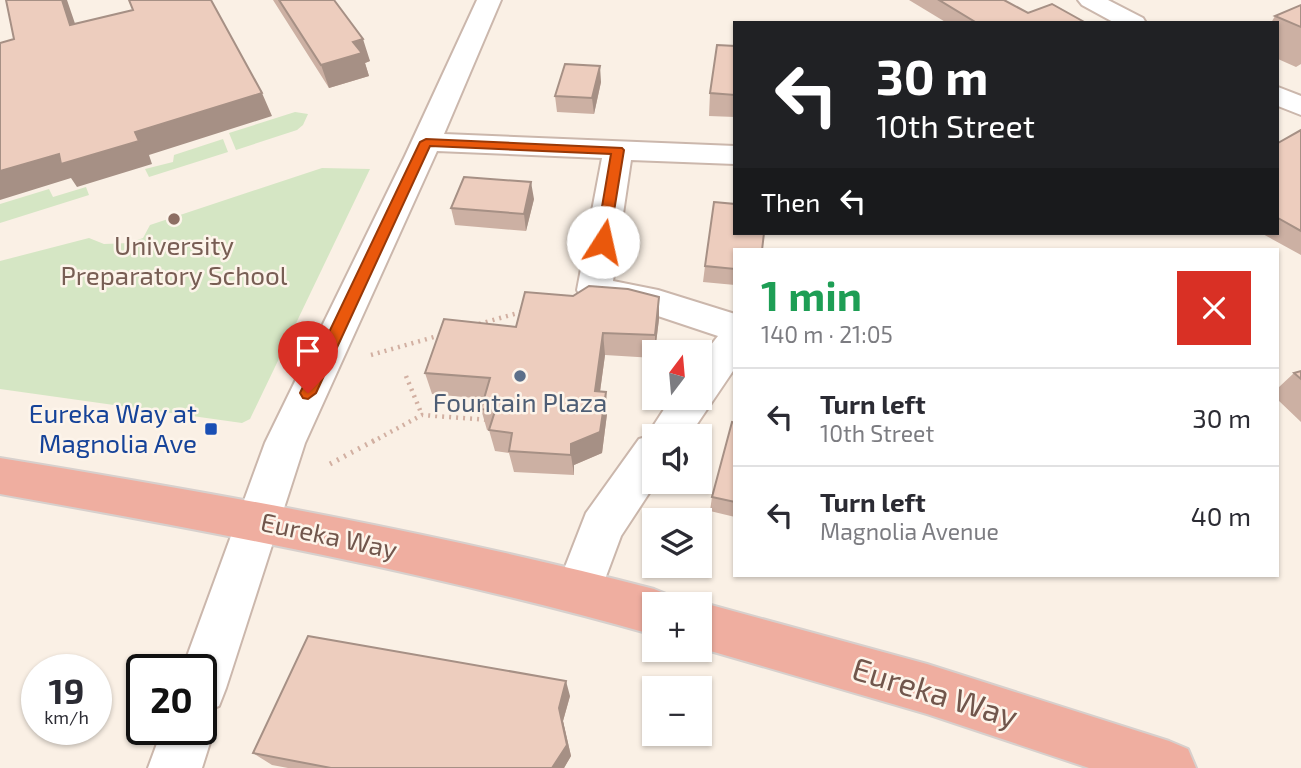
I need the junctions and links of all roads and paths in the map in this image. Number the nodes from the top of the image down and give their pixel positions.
1 (489, 0) edge
2 (1090, 0) edge
3 (1130, 21) edge
4 (426, 142) junction
5 (618, 150) junction
6 (733, 155) edge
7 (534, 308) edge
8 (472, 326) edge
9 (733, 327) edge
10 (446, 334) edge
11 (733, 343) edge
12 (371, 355) dead end
13 (712, 372) edge
14 (405, 376) dead end
15 (422, 415) junction
16 (490, 420) edge
17 (330, 464) dead end
18 (642, 468) edge
19 (0, 476) edge
20 (257, 522) junction
21 (579, 590) junction
22 (642, 608) edge
23 (712, 628) edge
24 (212, 654) edge
25 (183, 745) edge
26 (175, 768) edge
27 (1169, 768) edge

1 - 4 street
2 - 3 street
4 - 5 street
4 - 20 street
5 - 6 street
5 - 9 street
7 - 8 path
10 - 12 path
11 - 13 street
14 - 15 path
15 - 16 path
15 - 17 path
18 - 21 street
19 - 20 highway, Eureka Way
20 - 21 highway, Eureka Way
20 - 24 street
21 - 22 highway, Eureka Way
23 - 27 highway, Eureka Way
25 - 26 street

